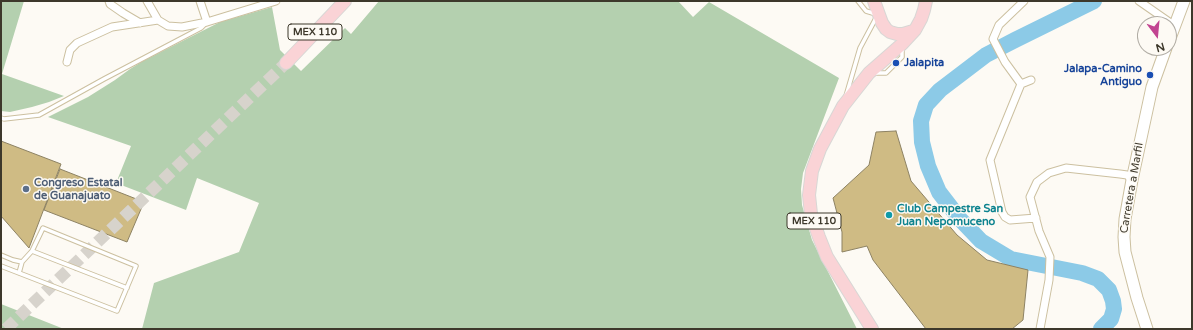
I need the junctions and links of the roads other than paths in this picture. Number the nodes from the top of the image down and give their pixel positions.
1 (109, 1) edge
2 (147, 1) edge
3 (200, 1) edge
4 (345, 1) edge
5 (858, 1) edge
6 (921, 1) edge
7 (926, 1) edge
8 (1024, 1) edge
9 (1139, 1) edge
10 (1184, 1) edge
11 (273, 2) edge
12 (877, 5) edge
13 (1160, 16) edge
14 (1177, 18) edge
15 (921, 19) junction
16 (158, 20) junction
17 (207, 22) junction
18 (140, 23) junction
19 (913, 31) junction
20 (1163, 56) edge
21 (67, 62) dead end
22 (286, 63) tunnel mouth
23 (1031, 80) dead end
24 (1021, 84) junction
25 (843, 106) junction
26 (1, 118) edge
27 (1132, 180) junction
28 (1036, 218) junction
29 (32, 251) junction
30 (1, 255) edge
31 (22, 262) junction
32 (1, 266) edge
33 (19, 273) junction
34 (127, 288) junction
35 (872, 329) edge
36 (1040, 329) edge
37 (1147, 329) edge

1 - 18 street
2 - 16 street
3 - 17 street
4 - 22 main road, MEX 110
5 - 12 lane
6 - 15 main road
7 - 15 main road, MEX 110
8 - 24 street
9 - 13 street
10 - 14 main road
11 - 17 street
12 - 19 main road
12 - 25 lane
15 - 19 main road, MEX 110
16 - 17 street
16 - 18 street
17 - 26 lane
18 - 21 street
19 - 25 main road, MEX 110
20 - 27 main road, Carretera a Marfil
23 - 24 street
24 - 28 street
25 - 35 main road, MEX 110
27 - 28 street
27 - 37 main road, Carretera a Marfil
28 - 36 street
29 - 31 lane
29 - 34 lane
29 - 34 lane
30 - 31 lane
31 - 33 lane
32 - 33 lane
33 - 34 lane

